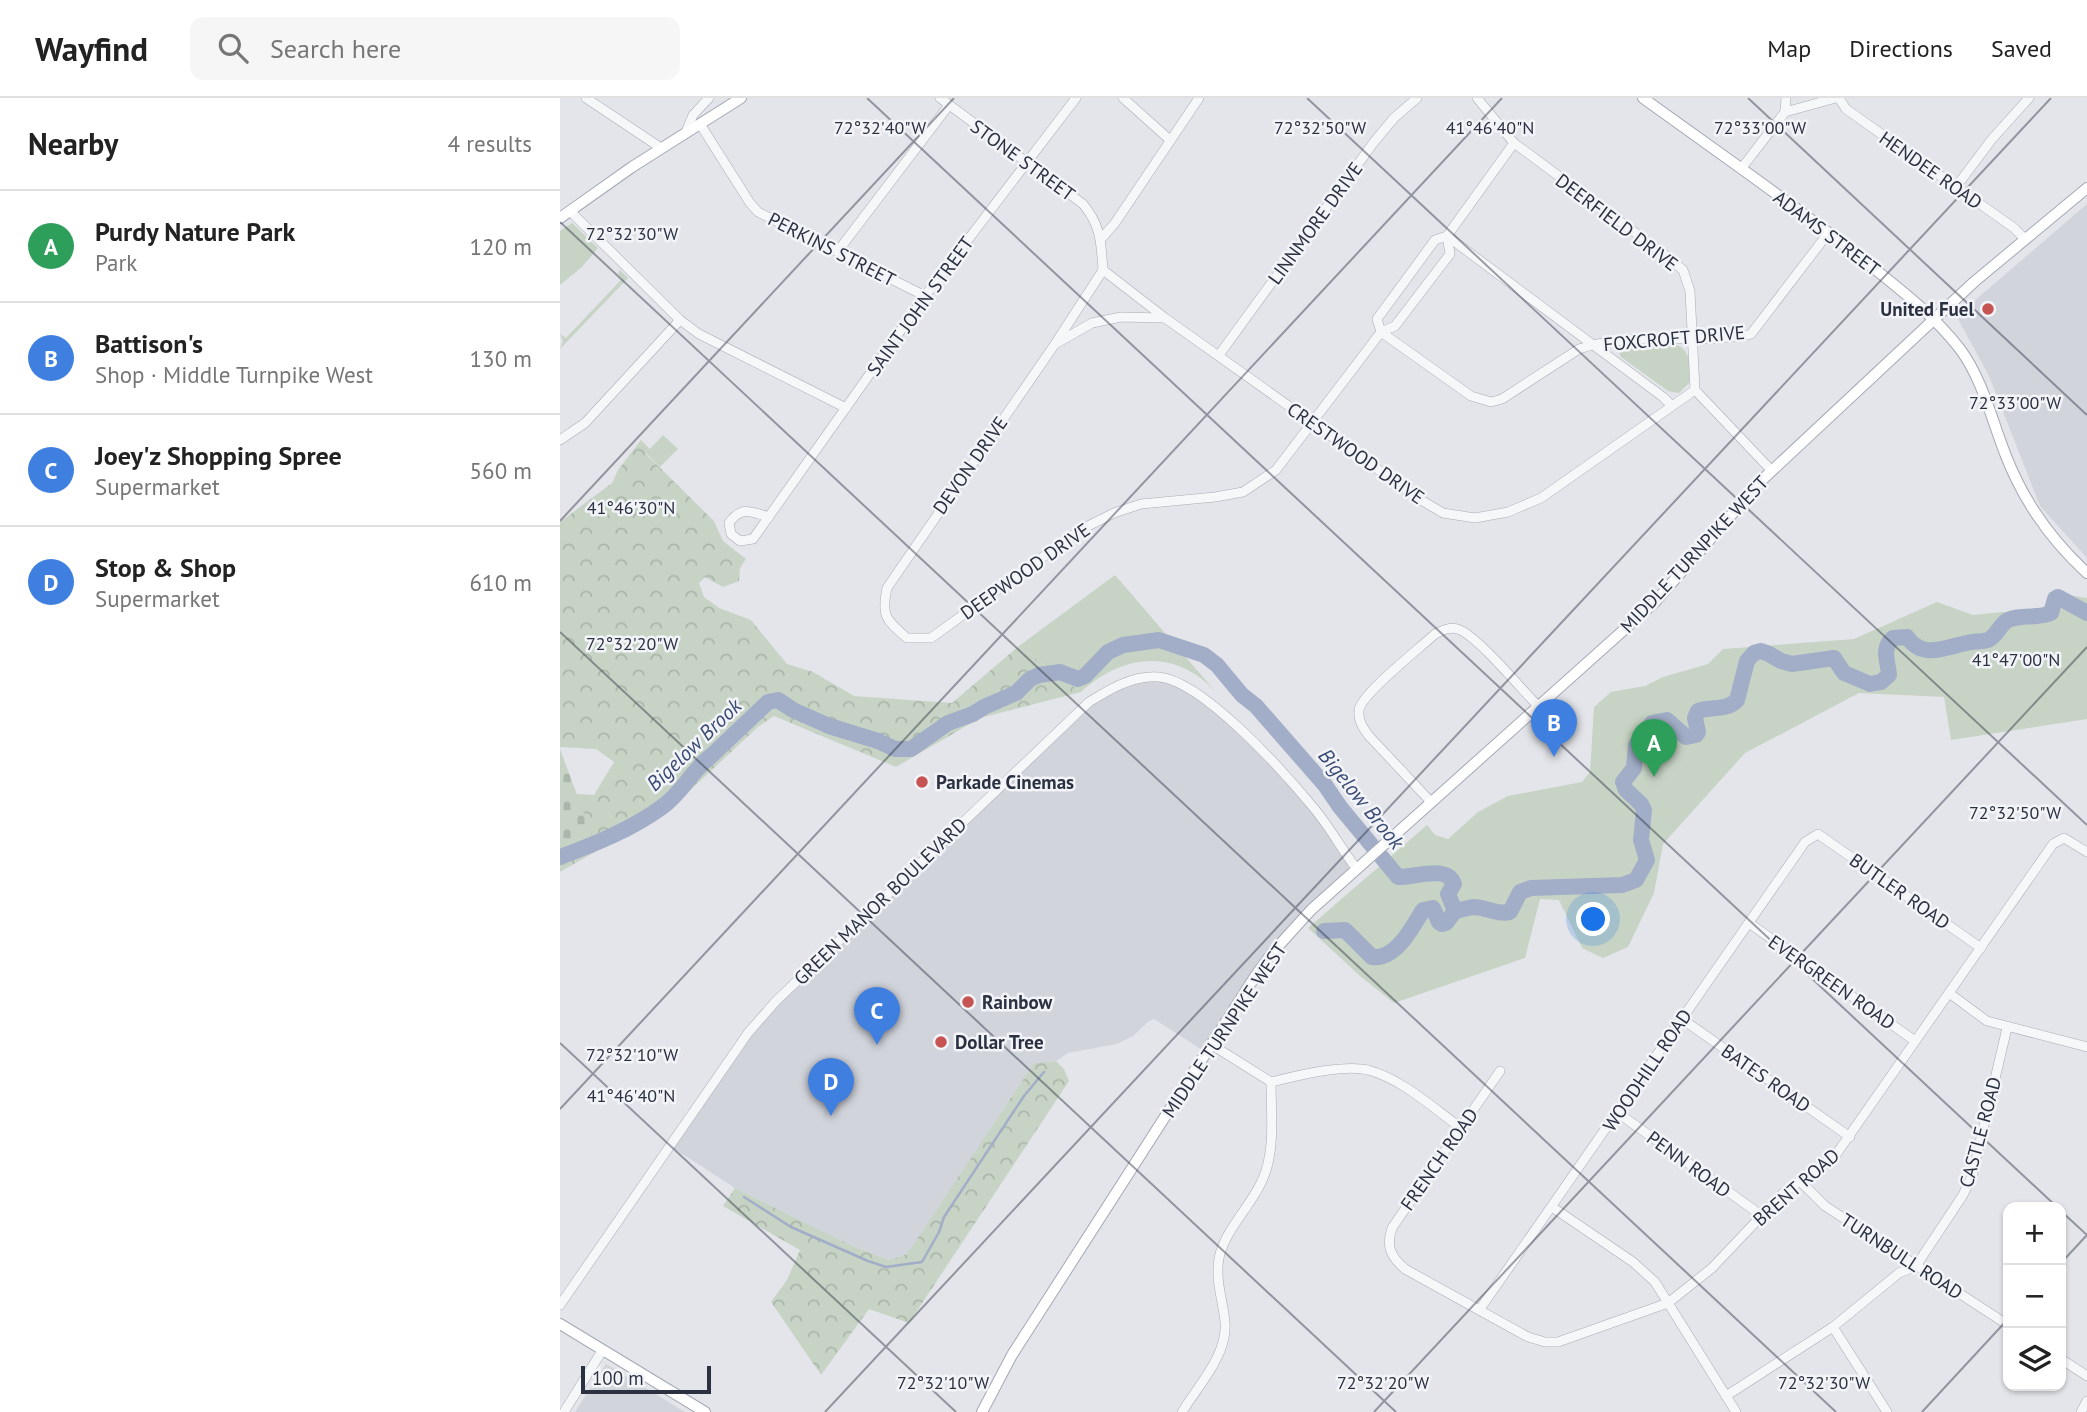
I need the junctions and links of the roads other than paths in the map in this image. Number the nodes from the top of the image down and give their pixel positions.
1 (586, 98) edge
2 (709, 98) edge
3 (741, 98) edge
4 (940, 98) edge
5 (1076, 98) edge
6 (1123, 98) edge
7 (1199, 98) edge
8 (1418, 98) edge
9 (1477, 98) edge
10 (1643, 98) edge
11 (1786, 98) edge
12 (1837, 98) edge
13 (2029, 98) edge
14 (949, 105) junction
15 (1785, 112) junction
16 (700, 124) junction
17 (686, 132) junction
18 (1170, 140) junction
19 (1514, 143) junction
20 (661, 148) junction
21 (1026, 162) junction
22 (1741, 169) junction
23 (1956, 187) junction
24 (2087, 188) edge
25 (570, 211) junction
26 (560, 218) edge
27 (1829, 232) junction
28 (1447, 236) junction
29 (1101, 239) junction
30 (2025, 239) junction
31 (838, 251) junction
32 (1103, 270) junction
33 (925, 296) junction
34 (1165, 318) junction
35 (1933, 319) junction
36 (680, 320) junction
37 (1381, 332) junction
38 (1694, 340) junction
39 (1055, 344) junction
40 (1592, 344) junction
41 (1219, 355) junction
42 (1695, 390) junction
43 (1672, 407) junction
44 (846, 408) junction
45 (1313, 423) junction
46 (560, 440) edge
47 (1772, 471) junction
48 (769, 517) dead end
49 (2087, 573) edge
50 (887, 588) joint
51 (1539, 706) junction
52 (1431, 803) junction
53 (1818, 834) joint
54 (2087, 852) edge
55 (1356, 868) junction
56 (1749, 923) junction
57 (1981, 948) junction
58 (1949, 993) junction
59 (1682, 1018) junction
60 (2007, 1028) junction
61 (1915, 1041) junction
62 (1212, 1045) junction
63 (2087, 1047) edge
64 (1500, 1070) dead end
65 (1271, 1082) junction
66 (1618, 1113) junction
67 (1461, 1128) junction
68 (1850, 1137) junction
69 (1801, 1182) junction
70 (1552, 1206) junction
71 (1760, 1215) junction
72 (1389, 1250) joint
73 (1916, 1266) junction
74 (1668, 1303) junction
75 (560, 1305) edge
76 (1480, 1309) junction
77 (2003, 1322) edge
78 (560, 1324) edge
79 (1833, 1327) junction
80 (602, 1351) junction
81 (2066, 1362) edge
82 (2087, 1376) edge
83 (1726, 1396) junction
84 (2087, 1401) edge
85 (564, 1412) edge
86 (705, 1412) edge
87 (982, 1412) edge
88 (1182, 1412) edge
89 (1736, 1412) edge
90 (1887, 1412) edge
91 (2081, 1412) edge

1 - 20 street
2 - 17 street
3 - 16 main road
4 - 14 street, STONE STREET
5 - 21 street, SAINT JOHN STREET
6 - 18 street
7 - 18 street
8 - 41 street, LINNMORE DRIVE
9 - 19 street, DEERFIELD DRIVE
10 - 22 main road, ADAMS STREET
11 - 15 street
12 - 15 street
12 - 23 street, HENDEE ROAD
13 - 23 street
14 - 21 street, STONE STREET
14 - 31 street
15 - 22 street
16 - 17 main road
16 - 31 street, PERKINS STREET
17 - 20 main road
18 - 29 street
19 - 28 street, DEEPWOOD DRIVE
19 - 38 street, DEERFIELD DRIVE
20 - 25 main road
21 - 29 street, STONE STREET
21 - 33 street, SAINT JOHN STREET
22 - 27 main road, ADAMS STREET
23 - 30 street, HENDEE ROAD
24 - 30 main road, MIDDLE TURNPIKE WEST
25 - 26 main road
25 - 36 street
27 - 35 main road, ADAMS STREET
27 - 38 street, FOXCROFT DRIVE
28 - 37 street, DEEPWOOD DRIVE
28 - 37 street, DEEPWOOD DRIVE
28 - 40 street
29 - 32 street, STONE STREET
30 - 35 main road, MIDDLE TURNPIKE WEST
31 - 33 street, PERKINS STREET
32 - 34 street, CRESTWOOD DRIVE
32 - 39 street, DEVON DRIVE
33 - 44 street, SAINT JOHN STREET
34 - 39 street, DEVON DRIVE
34 - 41 street, CRESTWOOD DRIVE
35 - 47 main road, MIDDLE TURNPIKE WEST
35 - 49 main road, ADAMS STREET
36 - 44 street
36 - 46 street
37 - 40 street, FOXCROFT DRIVE
37 - 45 street, DEEPWOOD DRIVE
38 - 40 street, FOXCROFT DRIVE
38 - 42 street, DEERFIELD DRIVE
39 - 50 street, DEVON DRIVE
40 - 43 street
41 - 45 street, CRESTWOOD DRIVE
42 - 43 street, CRESTWOOD DRIVE
42 - 47 street
43 - 45 street, CRESTWOOD DRIVE
44 - 48 street, SAINT JOHN STREET
45 - 50 street, DEEPWOOD DRIVE
47 - 51 main road, MIDDLE TURNPIKE WEST
51 - 52 main road, MIDDLE TURNPIKE WEST
51 - 52 street
52 - 55 main road, MIDDLE TURNPIKE WEST
53 - 56 street, WOODHILL ROAD
53 - 57 street, BUTLER ROAD
54 - 57 street, BRENT ROAD
55 - 62 main road, MIDDLE TURNPIKE WEST
55 - 75 street, GREEN MANOR BOULEVARD
56 - 59 street, WOODHILL ROAD
56 - 61 street, EVERGREEN ROAD
57 - 58 street, BRENT ROAD
58 - 60 street
58 - 61 street, BRENT ROAD
59 - 66 street, WOODHILL ROAD
59 - 68 street, BATES ROAD
60 - 63 street
60 - 73 street, CASTLE ROAD
61 - 68 street, BRENT ROAD
62 - 65 street
62 - 87 main road, MIDDLE TURNPIKE WEST
64 - 67 street, FRENCH ROAD
65 - 67 street
65 - 88 street
66 - 70 street, WOODHILL ROAD
66 - 71 street, PENN ROAD
67 - 72 street, FRENCH ROAD
68 - 69 street, BRENT ROAD
69 - 71 street, BRENT ROAD
69 - 73 street, TURNBULL ROAD
70 - 74 street
70 - 76 street, WOODHILL ROAD
71 - 74 street, BRENT ROAD
72 - 76 street, BRENT ROAD
73 - 77 street, TURNBULL ROAD
73 - 79 street
74 - 76 street, BRENT ROAD
74 - 83 street
78 - 80 main road
79 - 83 street
79 - 90 street
80 - 85 street
80 - 86 main road
81 - 82 street
83 - 89 street
84 - 91 street

